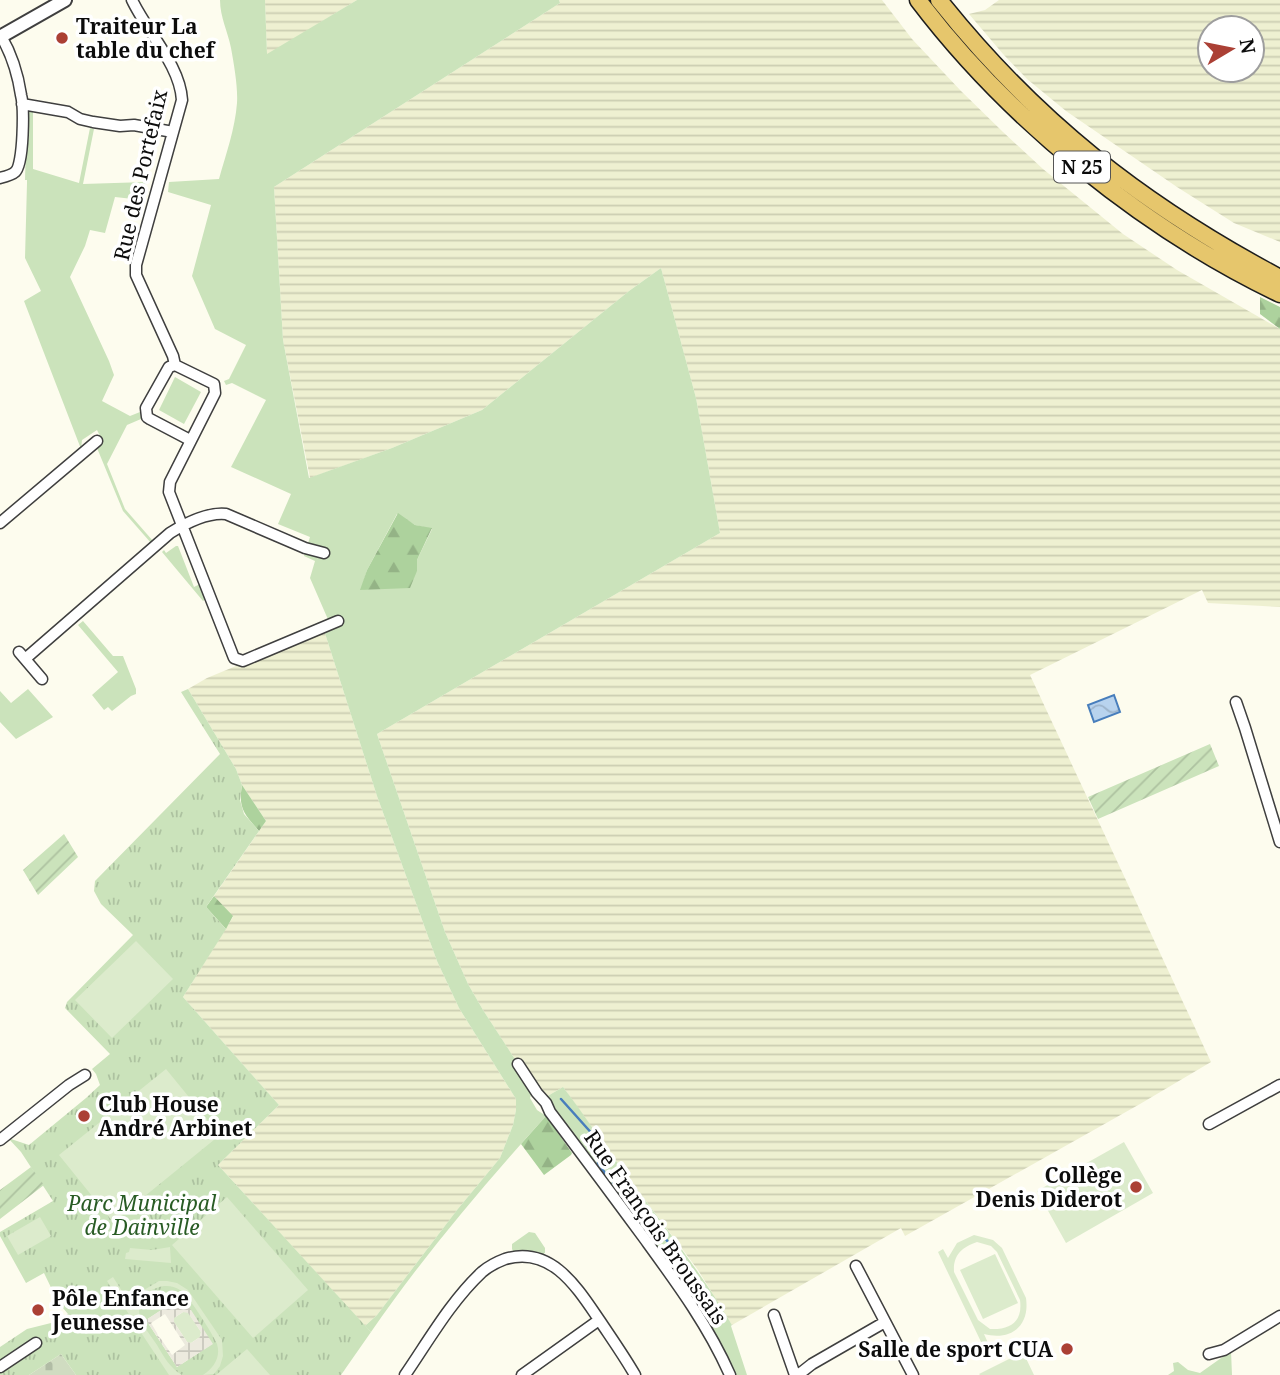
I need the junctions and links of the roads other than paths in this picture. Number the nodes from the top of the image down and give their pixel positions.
1 (65, 0) edge
2 (132, 0) edge
3 (918, 0) edge
4 (939, 0) edge
5 (42, 6) edge
6 (1, 37) edge
7 (23, 104) junction
8 (173, 132) junction
9 (0, 178) edge
10 (1280, 278) edge
11 (1280, 294) edge
12 (175, 365) junction
13 (190, 440) junction
14 (97, 441) dead end
15 (0, 523) edge
16 (182, 526) junction
17 (324, 554) dead end
18 (338, 621) dead end
19 (42, 679) dead end
20 (1236, 702) dead end
21 (1280, 842) edge
22 (517, 1064) dead end
23 (85, 1075) dead end
24 (1280, 1085) edge
25 (1209, 1124) dead end
26 (4, 1136) edge
27 (856, 1266) dead end
28 (774, 1315) dead end
29 (1280, 1316) edge
30 (599, 1320) junction
31 (885, 1322) junction
32 (36, 1343) dead end
33 (1209, 1354) dead end
34 (0, 1367) edge
35 (405, 1375) edge
36 (522, 1375) edge
37 (635, 1375) edge
38 (730, 1375) edge
39 (797, 1375) edge
40 (913, 1375) edge

1 - 5 street
2 - 8 street, Rue des Portefaix
3 - 11 highway, N 25
4 - 10 highway, N 25
5 - 6 street
6 - 7 street
7 - 8 street
7 - 9 street
8 - 12 street, Rue des Portefaix
12 - 13 street
12 - 13 street
13 - 16 street
14 - 15 street
16 - 17 street
16 - 18 street
16 - 19 street
20 - 21 street
22 - 38 street, Rue François Broussais
23 - 26 street
24 - 25 street
27 - 31 street
28 - 39 street
29 - 33 street
30 - 35 street
30 - 36 street
30 - 37 street
31 - 39 street
31 - 40 street
32 - 34 street

